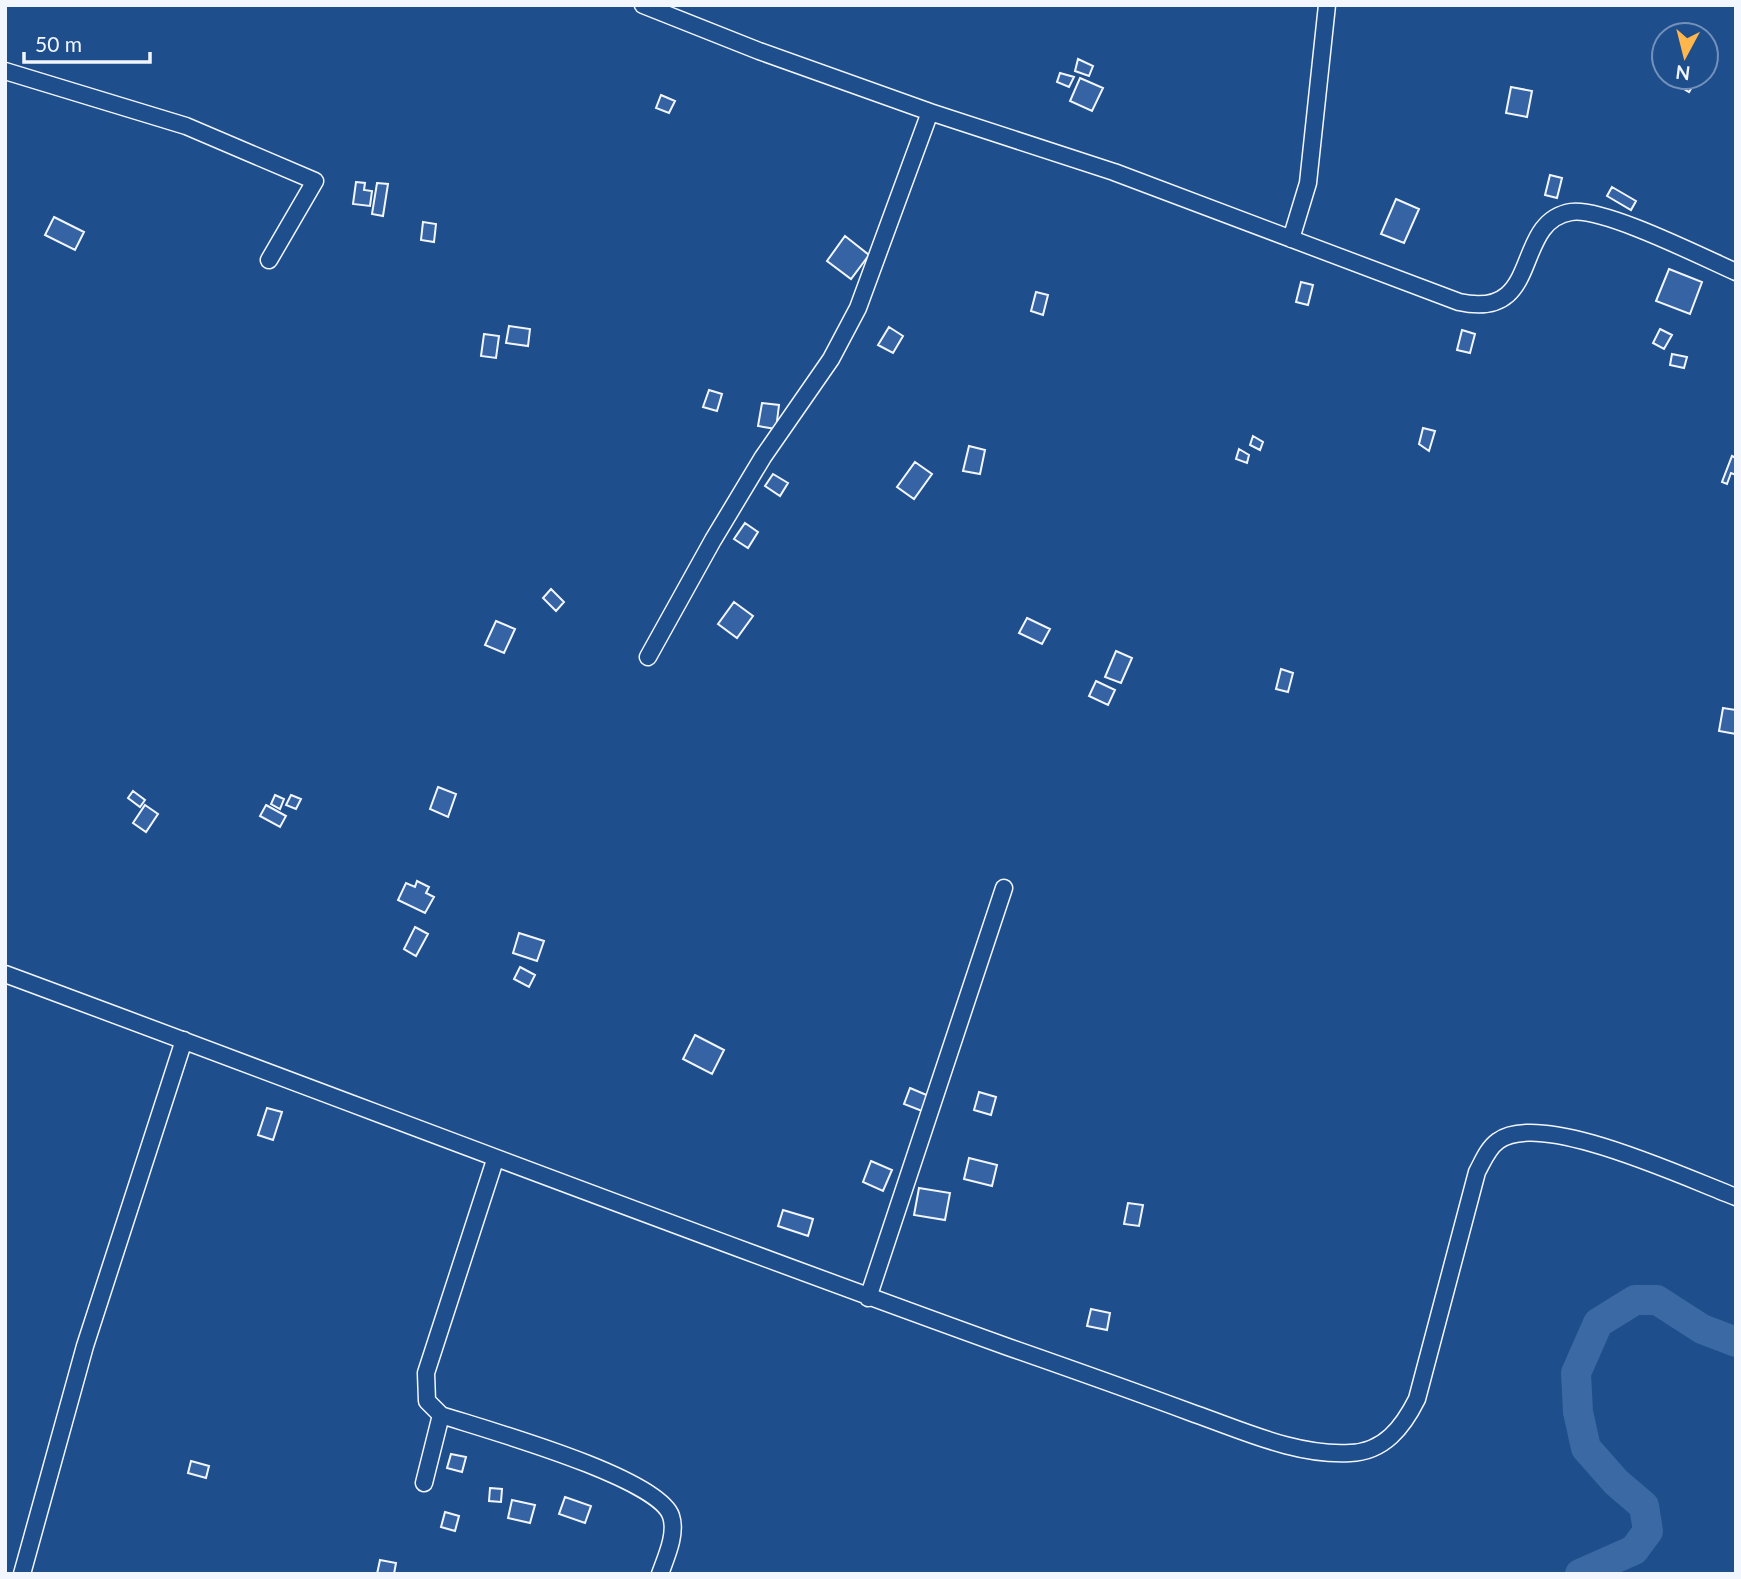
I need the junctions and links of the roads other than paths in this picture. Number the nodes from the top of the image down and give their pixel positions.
1 (643, 5) edge
2 (1327, 5) edge
3 (5, 71) edge
4 (930, 112) junction
5 (1291, 239) junction
6 (269, 260) dead end
7 (1736, 272) edge
8 (648, 657) dead end
9 (1004, 888) dead end
10 (5, 974) edge
11 (184, 1040) junction
12 (495, 1160) junction
13 (1736, 1197) edge
14 (868, 1298) junction
15 (441, 1415) junction
16 (424, 1483) dead end
17 (22, 1574) edge
18 (660, 1574) edge

1 - 4 street
2 - 5 street
3 - 6 street
4 - 5 street
4 - 8 street
5 - 7 street
9 - 14 street
10 - 11 street
11 - 12 street
11 - 17 street
12 - 14 street
12 - 15 street
13 - 14 street
15 - 16 street
15 - 18 street

